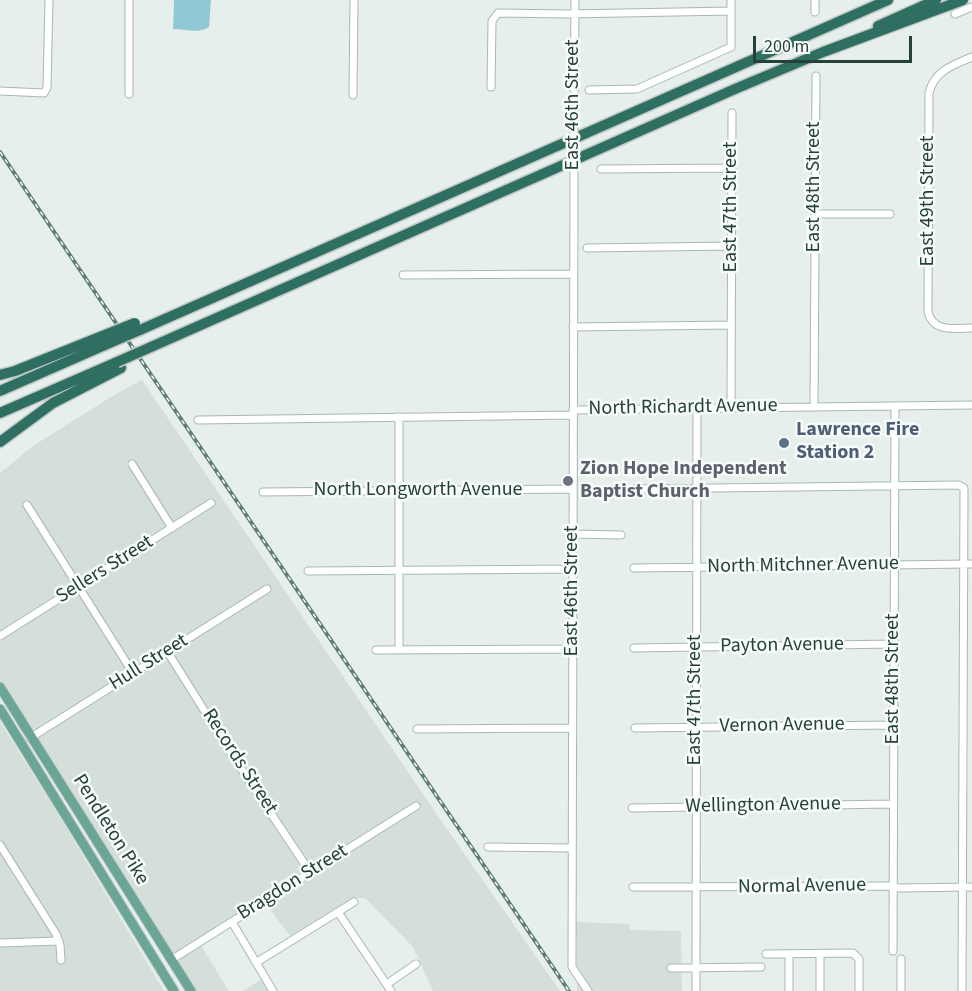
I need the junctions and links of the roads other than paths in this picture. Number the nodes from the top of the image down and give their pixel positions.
1 (49, 0) edge
2 (129, 0) edge
3 (354, 0) edge
4 (575, 0) edge
5 (731, 0) edge
6 (815, 0) edge
7 (888, 0) edge
8 (936, 0) edge
9 (963, 0) edge
10 (972, 7) edge
11 (731, 11) junction
12 (815, 12) dead end
13 (575, 13) junction
14 (955, 14) dead end
15 (823, 52) junction
16 (972, 57) edge
17 (816, 76) dead end
18 (491, 87) dead end
19 (589, 90) dead end
20 (0, 91) edge
21 (129, 93) dead end
22 (353, 95) dead end
23 (732, 113) dead end
24 (732, 168) junction
25 (601, 169) dead end
26 (815, 214) junction
27 (890, 214) dead end
28 (731, 246) junction
29 (587, 248) dead end
30 (573, 274) junction
31 (403, 275) dead end
32 (731, 325) junction
33 (573, 327) junction
34 (972, 328) edge
35 (103, 341) junction
36 (119, 365) junction
37 (0, 375) edge
38 (0, 391) edge
39 (972, 405) edge
40 (895, 406) junction
41 (814, 407) junction
42 (697, 408) junction
43 (731, 408) junction
44 (573, 412) junction
45 (0, 413) edge
46 (399, 417) junction
47 (198, 420) dead end
48 (0, 442) edge
49 (132, 465) dead end
50 (894, 487) junction
51 (573, 489) junction
52 (633, 489) dead end
53 (697, 489) junction
54 (399, 491) junction
55 (263, 492) dead end
56 (211, 503) dead end
57 (27, 505) dead end
58 (172, 528) junction
59 (573, 534) junction
60 (621, 535) dead end
61 (968, 564) edge
62 (894, 565) junction
63 (634, 568) dead end
64 (696, 568) junction
65 (573, 569) junction
66 (399, 570) junction
67 (308, 571) dead end
68 (79, 586) junction
69 (267, 589) dead end
70 (0, 636) edge
71 (894, 644) junction
72 (634, 648) dead end
73 (696, 648) junction
74 (573, 649) junction
75 (376, 650) dead end
76 (399, 650) junction
77 (167, 651) junction
78 (133, 673) junction
79 (0, 687) edge
80 (0, 710) edge
81 (894, 724) junction
82 (696, 727) junction
83 (572, 728) junction
84 (635, 728) dead end
85 (417, 729) dead end
86 (30, 738) junction
87 (893, 804) junction
88 (416, 806) dead end
89 (696, 807) junction
90 (632, 808) dead end
91 (0, 845) edge
92 (488, 848) dead end
93 (572, 848) junction
94 (310, 872) junction
95 (893, 886) junction
96 (633, 887) dead end
97 (962, 887) junction
98 (972, 887) edge
99 (695, 888) junction
100 (354, 902) dead end
101 (338, 912) junction
102 (232, 921) junction
103 (59, 941) junction
104 (0, 943) edge
105 (893, 951) dead end
106 (766, 954) dead end
107 (789, 954) junction
108 (820, 954) junction
109 (901, 959) dead end
110 (61, 960) dead end
111 (171, 960) junction
112 (257, 962) junction
113 (416, 964) dead end
114 (761, 967) dead end
115 (671, 968) dead end
116 (696, 968) junction
117 (387, 984) junction
118 (174, 991) edge
119 (191, 991) edge
120 (273, 991) edge
121 (391, 991) edge
122 (588, 991) edge
123 (696, 991) edge
124 (789, 991) edge
125 (820, 991) edge
126 (859, 991) edge
127 (901, 991) edge
128 (962, 991) edge

1 - 20 street
2 - 21 street
3 - 22 street
4 - 13 street, East 46th Street
5 - 11 street
6 - 12 street
7 - 35 highway, bridge
8 - 15 highway
9 - 15 highway
10 - 14 street
11 - 13 street
11 - 19 street
13 - 18 street
13 - 30 street, East 46th Street, bridge
15 - 36 highway, bridge
16 - 34 street, East 49th Street
17 - 26 street, East 48th Street
23 - 24 street, East 47th Street
24 - 25 street
24 - 28 street, East 47th Street
26 - 27 street
26 - 41 street, East 48th Street
28 - 29 street
28 - 32 street, East 47th Street
30 - 31 street
30 - 33 street, East 46th Street
32 - 33 street
32 - 43 street, East 47th Street
33 - 44 street, East 46th Street
35 - 37 highway
35 - 38 highway
36 - 45 highway
36 - 48 highway
39 - 40 street, North Richardt Avenue
40 - 41 street, North Richardt Avenue
40 - 50 street, East 48th Street
41 - 43 street, North Richardt Avenue
42 - 43 street, North Richardt Avenue
42 - 44 street, North Richardt Avenue
42 - 53 street, East 47th Street
44 - 46 street, North Richardt Avenue
44 - 51 street, East 46th Street
46 - 47 street, North Richardt Avenue
46 - 54 street
49 - 58 street
50 - 53 street
50 - 61 street
50 - 62 street, East 48th Street
51 - 54 street, North Longworth Avenue
51 - 59 street, East 46th Street
52 - 53 street
53 - 64 street, East 47th Street
54 - 55 street, North Longworth Avenue
54 - 66 street
56 - 58 street, Sellers Street
57 - 68 street
58 - 68 street, Sellers Street
59 - 60 street
59 - 65 street, East 46th Street
61 - 62 street, North Mitchner Avenue
61 - 97 street
62 - 64 street, North Mitchner Avenue
62 - 71 street, East 48th Street
63 - 64 street, North Mitchner Avenue
64 - 73 street, East 47th Street
65 - 66 street
65 - 74 street, East 46th Street
66 - 67 street
66 - 76 street
68 - 70 street, Sellers Street
68 - 78 street
69 - 77 street, Hull Street
71 - 73 street, Payton Avenue
71 - 81 street, East 48th Street
72 - 73 street, Payton Avenue
73 - 82 street, East 47th Street
74 - 76 street
74 - 83 street, East 46th Street
75 - 76 street
77 - 78 street, Hull Street
77 - 94 street, Records Street
78 - 86 street, Hull Street
79 - 86 main road, Pendleton Pike
80 - 118 main road, Pendleton Pike
81 - 82 street, Vernon Avenue
81 - 87 street, East 48th Street
82 - 84 street, Vernon Avenue
82 - 89 street, East 47th Street
83 - 85 street
83 - 93 street, East 46th Street
86 - 111 main road, Pendleton Pike
87 - 89 street, Wellington Avenue
87 - 95 street, East 48th Street
88 - 94 street, Bragdon Street
89 - 90 street, Wellington Avenue
89 - 99 street, East 47th Street
91 - 103 street
92 - 93 street
93 - 122 street, East 46th Street
94 - 102 street, Bragdon Street
95 - 97 street, Normal Avenue
95 - 99 street, Normal Avenue
95 - 105 street, East 48th Street
96 - 99 street, Normal Avenue
97 - 98 street, Normal Avenue
97 - 128 street
99 - 116 street, East 47th Street
100 - 101 street
101 - 112 street
101 - 117 street
102 - 111 street, Bragdon Street
102 - 112 street
103 - 104 street
103 - 110 street
106 - 107 street
107 - 108 street
107 - 124 street
108 - 125 street
108 - 126 street
109 - 127 street
111 - 119 main road, Pendleton Pike
112 - 120 street
113 - 117 street
114 - 116 street
115 - 116 street
116 - 123 street, East 47th Street
117 - 121 street

